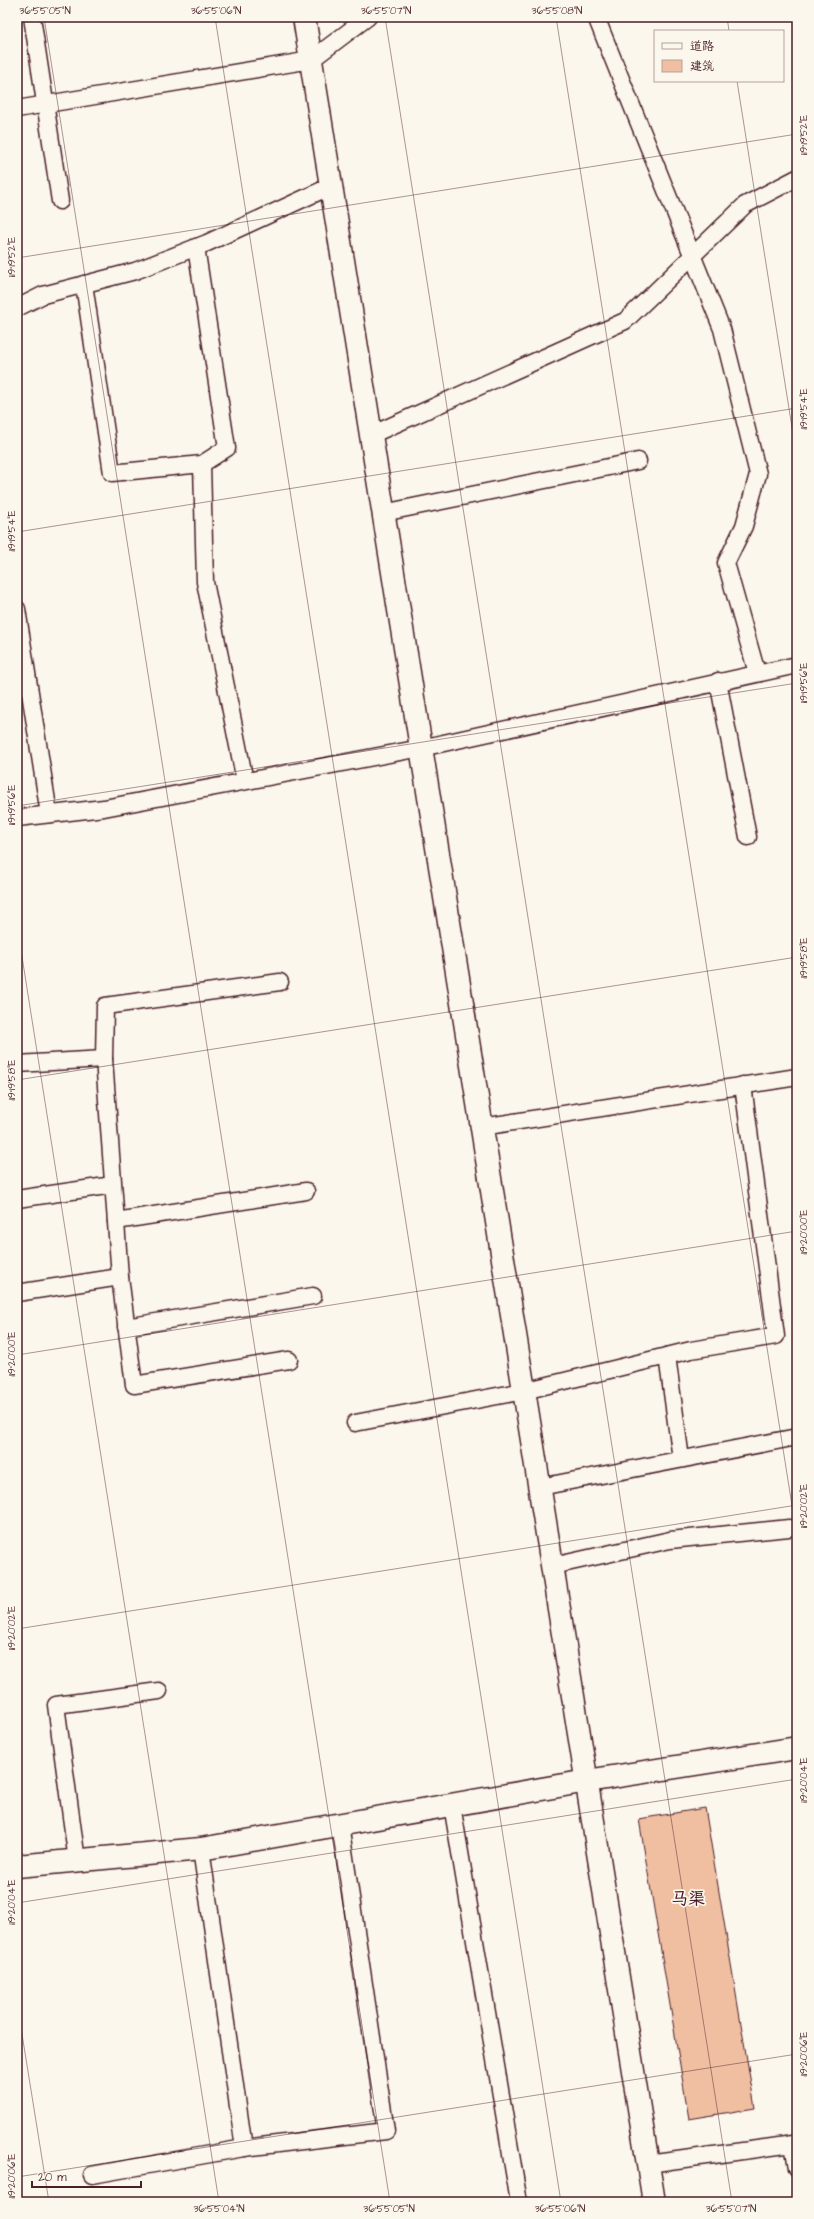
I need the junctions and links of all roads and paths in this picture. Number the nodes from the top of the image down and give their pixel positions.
1 (32, 17) edge
2 (304, 17) edge
3 (368, 17) edge
4 (596, 17) edge
5 (311, 60) junction
6 (45, 105) junction
7 (17, 109) edge
8 (797, 178) edge
9 (331, 186) junction
10 (60, 201) dead end
11 (196, 247) junction
12 (692, 256) junction
13 (84, 284) junction
14 (17, 308) edge
15 (371, 435) junction
16 (638, 461) dead end
17 (202, 464) junction
18 (383, 513) junction
19 (17, 609) edge
20 (21, 656) edge
21 (797, 665) edge
22 (757, 672) junction
23 (718, 681) junction
24 (421, 748) junction
25 (245, 781) junction
26 (49, 814) junction
27 (17, 818) edge
28 (748, 837) dead end
29 (280, 982) dead end
30 (104, 1059) junction
31 (17, 1064) edge
32 (797, 1077) edge
33 (743, 1085) junction
34 (482, 1127) junction
35 (113, 1185) junction
36 (306, 1191) dead end
37 (17, 1200) edge
38 (116, 1221) junction
39 (120, 1277) junction
40 (17, 1293) edge
41 (312, 1296) dead end
42 (126, 1327) junction
43 (667, 1356) junction
44 (289, 1360) dead end
45 (524, 1391) junction
46 (355, 1423) dead end
47 (797, 1437) edge
48 (681, 1459) junction
49 (540, 1487) junction
50 (789, 1528) dead end
51 (553, 1566) junction
52 (159, 1691) dead end
53 (797, 1748) edge
54 (587, 1781) junction
55 (452, 1805) junction
56 (340, 1824) junction
57 (201, 1849) junction
58 (78, 1860) junction
59 (17, 1866) edge
60 (244, 2148) junction
61 (648, 2164) junction
62 (797, 2168) edge
63 (92, 2176) dead end
64 (519, 2202) edge
65 (654, 2202) edge

1 - 6 lane
2 - 5 street
3 - 5 lane
4 - 12 lane
5 - 6 lane
5 - 9 street
6 - 7 lane
6 - 10 lane
8 - 12 lane
9 - 11 lane
9 - 15 street
11 - 13 lane
11 - 17 lane
12 - 15 lane
12 - 22 lane
13 - 14 lane
13 - 17 lane
15 - 18 street
16 - 18 lane
17 - 25 lane
18 - 24 street
19 - 20 lane
20 - 26 lane
21 - 22 lane
22 - 23 lane
23 - 24 lane
23 - 28 lane
24 - 25 lane
24 - 34 street
25 - 26 lane
26 - 27 lane
29 - 30 lane
30 - 31 lane
30 - 35 lane
32 - 33 lane
33 - 34 lane
33 - 43 lane
34 - 45 street
35 - 37 lane
35 - 38 lane
36 - 38 lane
38 - 39 lane
39 - 40 lane
39 - 42 lane
41 - 42 lane
42 - 44 lane
43 - 45 lane
43 - 48 lane
45 - 46 lane
45 - 49 street
47 - 48 lane
48 - 49 lane
49 - 51 street
50 - 51 lane
51 - 54 street
52 - 58 lane
53 - 54 street
54 - 55 street
54 - 61 street
55 - 56 street
55 - 64 lane
56 - 57 street
56 - 60 lane
57 - 58 street
57 - 60 lane
58 - 59 street
60 - 63 lane
61 - 62 lane
61 - 65 street

